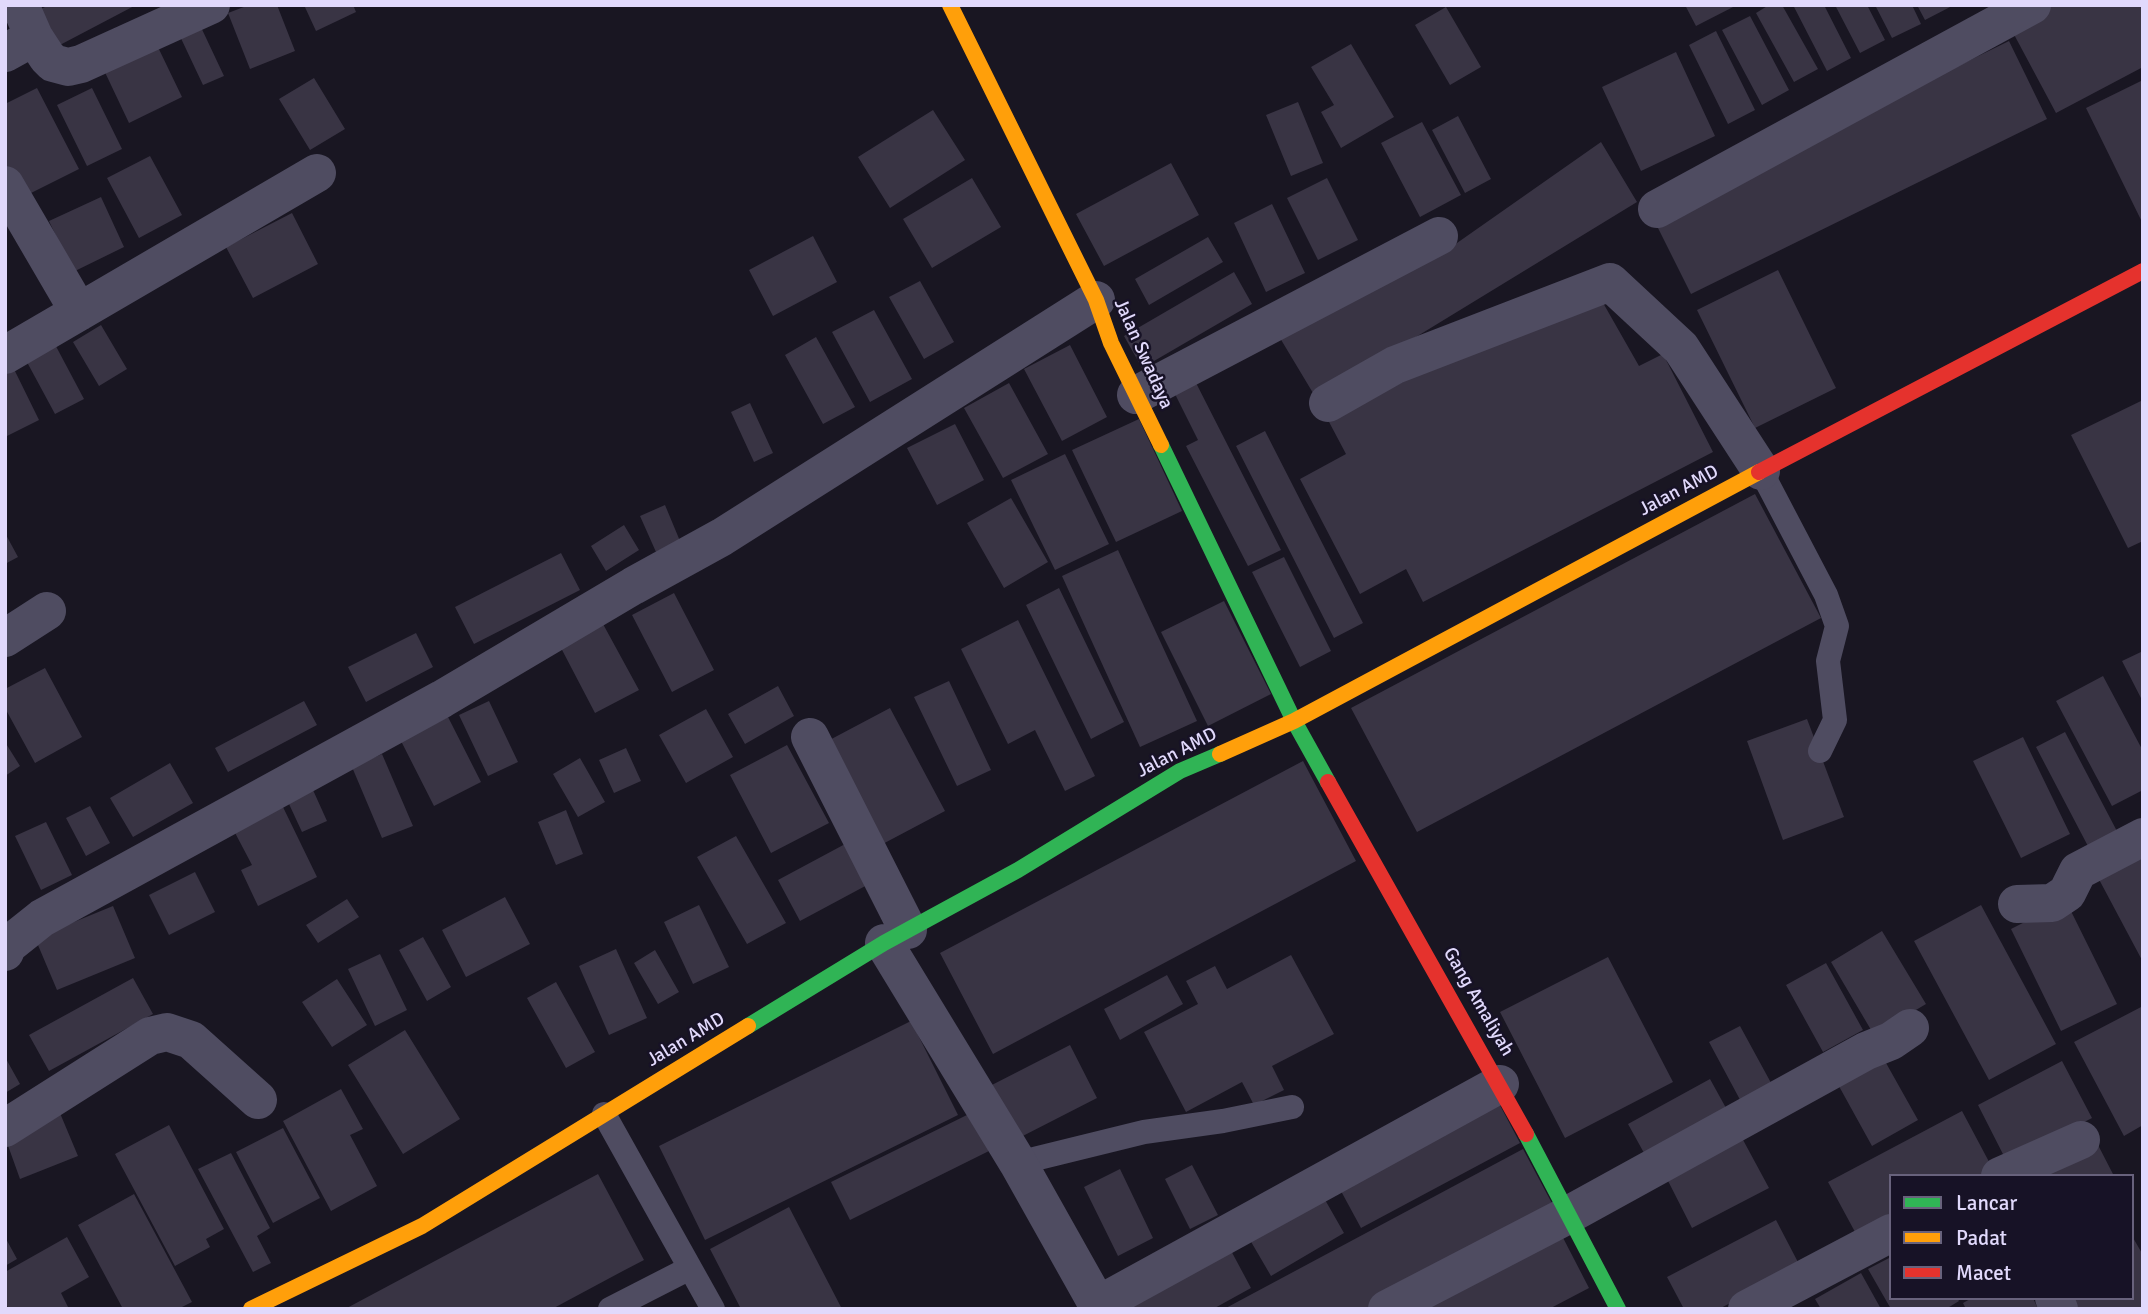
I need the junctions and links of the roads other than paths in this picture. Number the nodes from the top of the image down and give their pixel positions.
1 (211, 5) edge
2 (950, 5) edge
3 (2032, 5) edge
4 (20, 32) edge
5 (317, 173) dead end
6 (5, 185) edge
7 (1657, 209) dead end
8 (1438, 236) dead end
9 (2143, 271) edge
10 (1096, 300) junction
11 (79, 312) junction
12 (5, 355) edge
13 (1136, 395) junction
14 (1328, 403) dead end
15 (1761, 471) junction
16 (47, 611) dead end
17 (5, 638) edge
18 (1294, 721) junction
19 (810, 737) dead end
20 (1820, 751) dead end
21 (2143, 837) edge
22 (2017, 904) dead end
23 (896, 937) junction
24 (5, 952) edge
25 (1910, 1028) dead end
26 (1500, 1084) junction
27 (258, 1100) dead end
28 (1292, 1107) dead end
29 (604, 1114) junction
30 (5, 1128) edge
31 (2081, 1140) dead end
32 (1018, 1163) junction
33 (2005, 1174) edge
34 (1570, 1214) junction
35 (1889, 1234) edge
36 (691, 1268) junction
37 (1099, 1307) edge
38 (251, 1309) edge
39 (610, 1309) edge
40 (713, 1309) edge
41 (1387, 1309) edge
42 (1618, 1309) edge
43 (1747, 1309) edge

1 - 4 street
2 - 10 street, Jalan Swadaya
3 - 7 street
5 - 11 street
6 - 11 street
8 - 13 street
9 - 15 street, Jalan AMD
10 - 13 street, Jalan Swadaya
10 - 24 street
11 - 12 street
13 - 18 street, Jalan Swadaya
14 - 15 street
15 - 18 street, Jalan AMD
15 - 20 lane
16 - 17 street
18 - 23 street, Jalan AMD
18 - 26 street, Gang Amaliyah
19 - 23 street
21 - 22 street
23 - 29 street, Jalan AMD
23 - 32 street
25 - 34 street
26 - 34 street, Gang Amaliyah
26 - 37 street
27 - 30 street
28 - 32 lane
29 - 36 lane
29 - 38 street, Jalan AMD
31 - 33 street
32 - 37 street
34 - 41 street
34 - 42 street, Gang Amaliyah
35 - 43 street
36 - 39 lane
36 - 40 lane

